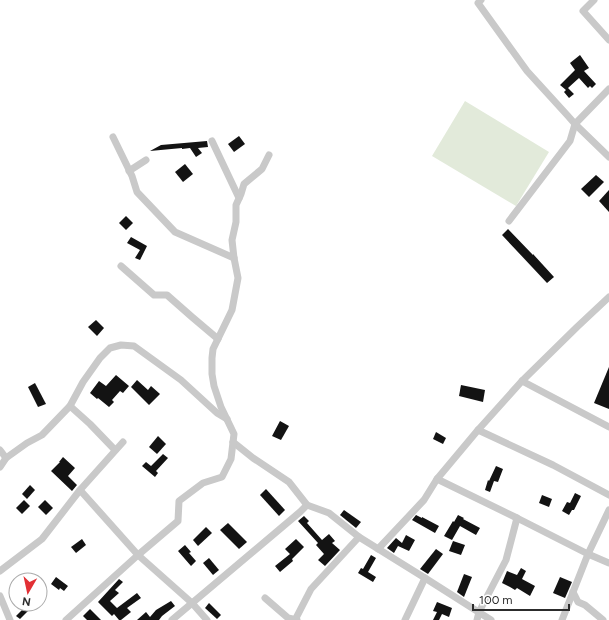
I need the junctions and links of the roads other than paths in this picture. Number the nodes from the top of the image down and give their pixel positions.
1 (481, 0) edge
2 (594, 0) edge
3 (609, 40) edge
4 (609, 89) edge
5 (575, 124) junction
6 (113, 136) dead end
7 (212, 141) dead end
8 (270, 155) dead end
9 (609, 157) edge
10 (146, 160) dead end
11 (129, 170) junction
12 (240, 198) junction
13 (509, 221) dead end
14 (234, 258) junction
15 (121, 266) dead end
16 (609, 298) edge
17 (218, 339) junction
18 (522, 381) junction
19 (70, 406) junction
20 (227, 419) junction
21 (609, 427) edge
22 (478, 430) junction
23 (123, 442) dead end
24 (233, 442) junction
25 (0, 450) edge
26 (115, 450) junction
27 (6, 458) junction
28 (0, 467) edge
29 (437, 479) junction
30 (80, 490) junction
31 (609, 495) edge
32 (307, 505) junction
33 (609, 510) edge
34 (517, 518) junction
35 (360, 537) junction
36 (378, 549) junction
37 (588, 554) junction
38 (138, 555) junction
39 (609, 563) edge
40 (0, 571) edge
41 (425, 578) junction
42 (573, 592) junction
43 (0, 596) edge
44 (266, 598) dead end
45 (192, 603) junction
46 (479, 612) junction
47 (10, 620) edge
48 (66, 620) edge
49 (172, 620) edge
50 (207, 620) edge
51 (296, 620) edge
52 (406, 620) edge
53 (476, 620) edge
54 (492, 620) edge
55 (562, 620) edge
56 (603, 620) edge

1 - 5 street
2 - 3 street
4 - 5 street
5 - 9 street
5 - 13 street
6 - 11 street
7 - 12 street
8 - 12 street
10 - 11 street
11 - 14 street
12 - 14 street
14 - 17 street
15 - 17 street
16 - 18 street
17 - 20 street
18 - 21 street
18 - 22 street
19 - 20 street
19 - 26 street
19 - 27 street
20 - 24 street
22 - 29 street
22 - 31 street
23 - 26 street
24 - 32 street
24 - 38 street
25 - 27 street
26 - 30 street
27 - 28 street
29 - 34 street
29 - 36 street
30 - 38 street
30 - 40 street
32 - 35 street
32 - 45 street
33 - 37 street
34 - 37 street
34 - 46 street
35 - 36 street
35 - 51 street
36 - 41 street
37 - 39 street
37 - 42 street
38 - 45 street
38 - 48 street
41 - 46 street
41 - 52 street
42 - 55 street
42 - 56 street
43 - 47 street
44 - 51 street
45 - 49 street
45 - 50 street
46 - 53 street
46 - 54 street

